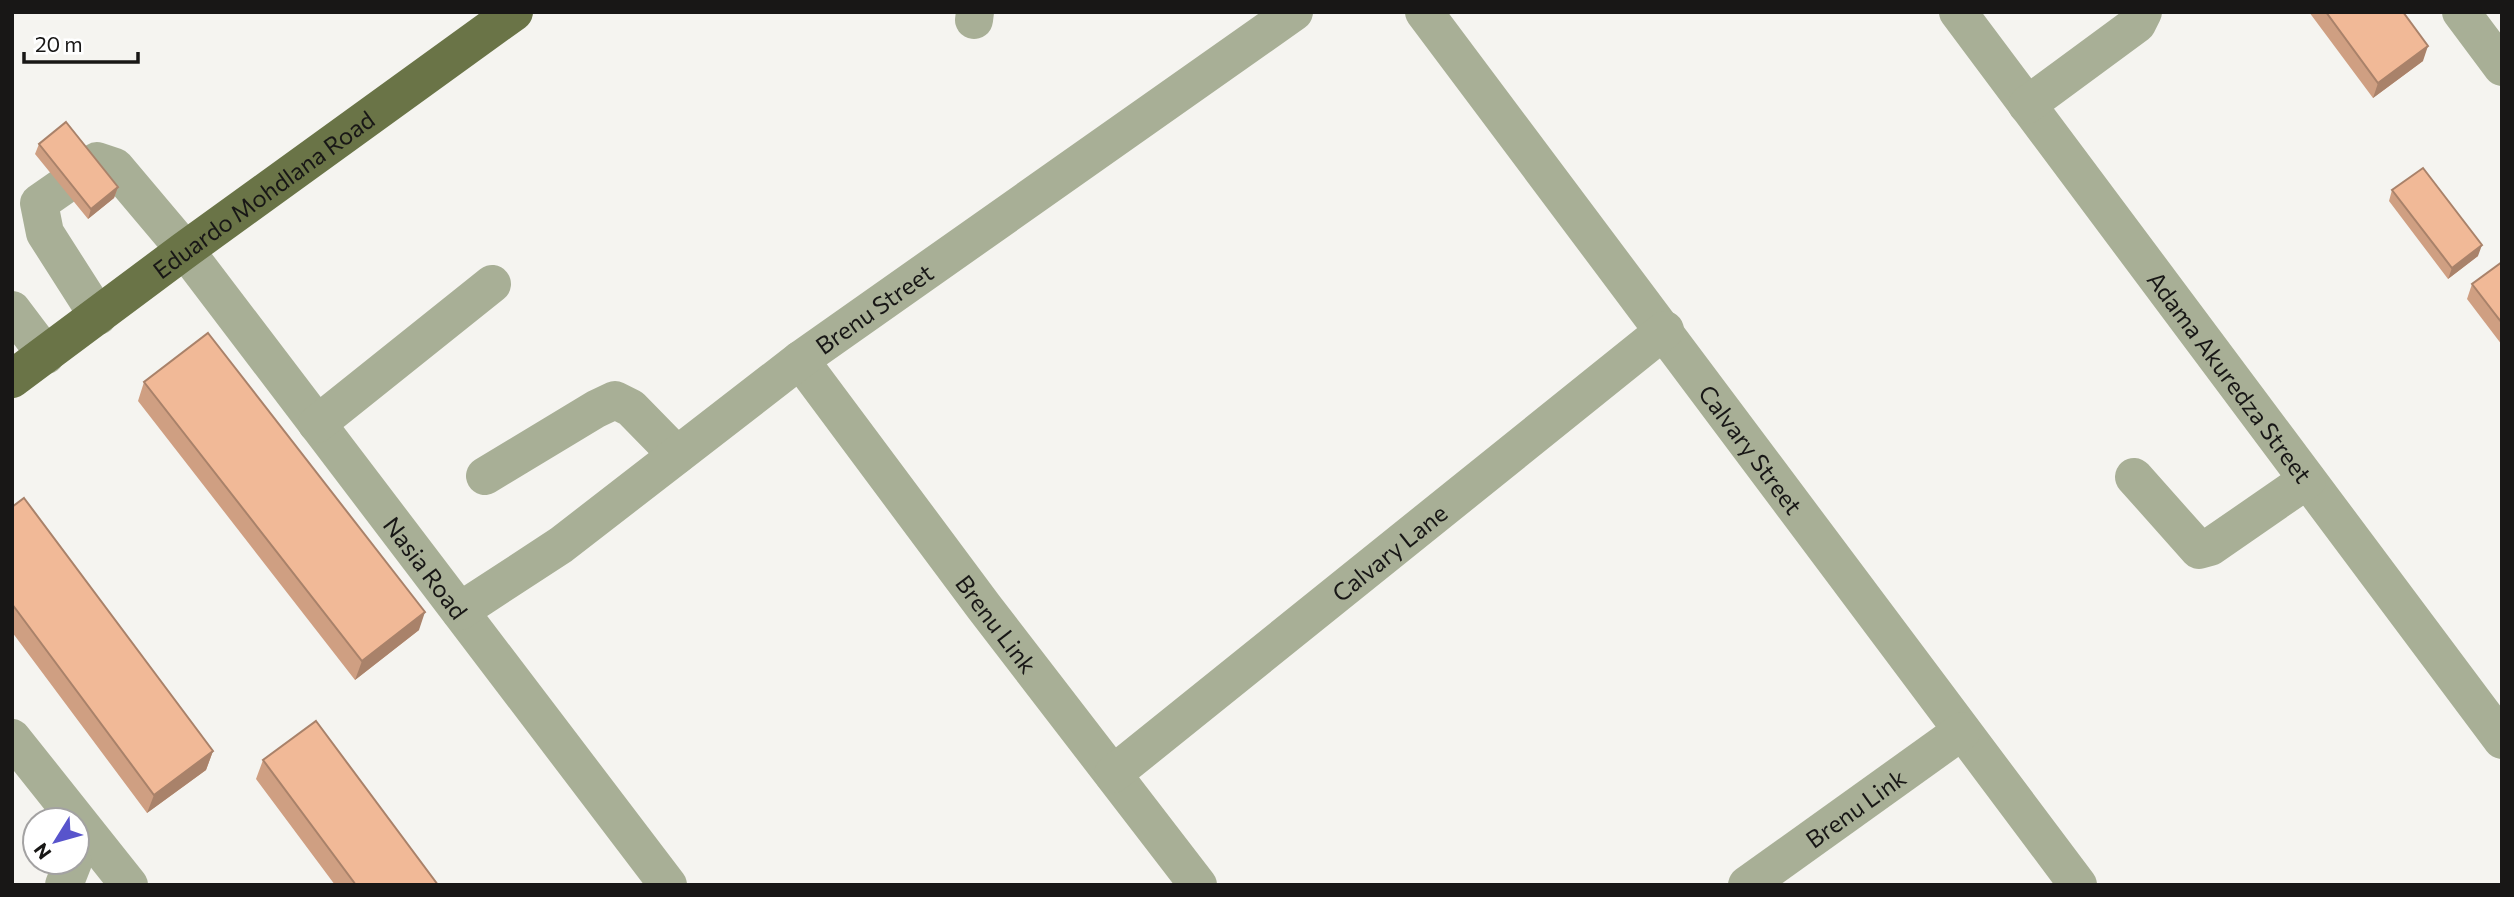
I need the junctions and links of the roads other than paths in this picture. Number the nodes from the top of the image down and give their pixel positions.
1 (514, 12) edge
2 (1294, 12) edge
3 (1424, 12) edge
4 (1958, 12) edge
5 (2143, 12) edge
6 (2460, 12) edge
7 (2502, 67) edge
8 (2027, 105) junction
9 (186, 250) junction
10 (492, 284) dead end
11 (12, 310) edge
12 (98, 316) junction
13 (1665, 330) junction
14 (46, 355) junction
15 (800, 360) junction
16 (12, 379) edge
17 (317, 424) junction
18 (677, 455) junction
19 (485, 476) dead end
20 (2134, 477) dead end
21 (2307, 480) junction
22 (460, 611) junction
23 (1962, 731) junction
24 (12, 738) edge
25 (2502, 740) edge
26 (1114, 774) junction
27 (53, 806) edge
28 (91, 858) edge
29 (129, 885) edge
30 (668, 885) edge
31 (1198, 885) edge
32 (1747, 885) edge
33 (2078, 885) edge

1 - 9 main road, Eduardo Mohdlana Road
2 - 15 street, Brenu Street
3 - 13 street, Calvary Street
4 - 8 street, Adama Akuredza Street
5 - 8 street
6 - 7 street
8 - 21 street, Adama Akuredza Street
9 - 12 main road, Eduardo Mohdlana Road
9 - 12 street, Nasia Road
9 - 17 street, Nasia Road
10 - 17 street
11 - 14 street
12 - 14 main road, Eduardo Mohdlana Road
13 - 23 street, Calvary Street
13 - 26 street, Calvary Lane
14 - 16 main road, Eduardo Mohdlana Road
15 - 18 street, Brenu Street
15 - 26 street, Brenu Link
17 - 22 street, Nasia Road
18 - 19 street
18 - 22 street, Brenu Street
20 - 21 street
21 - 25 street, Adama Akuredza Street
22 - 30 street, Nasia Road
23 - 32 street, Brenu Link
23 - 33 street, Calvary Street
24 - 27 street
26 - 31 street, Brenu Link
28 - 29 street

